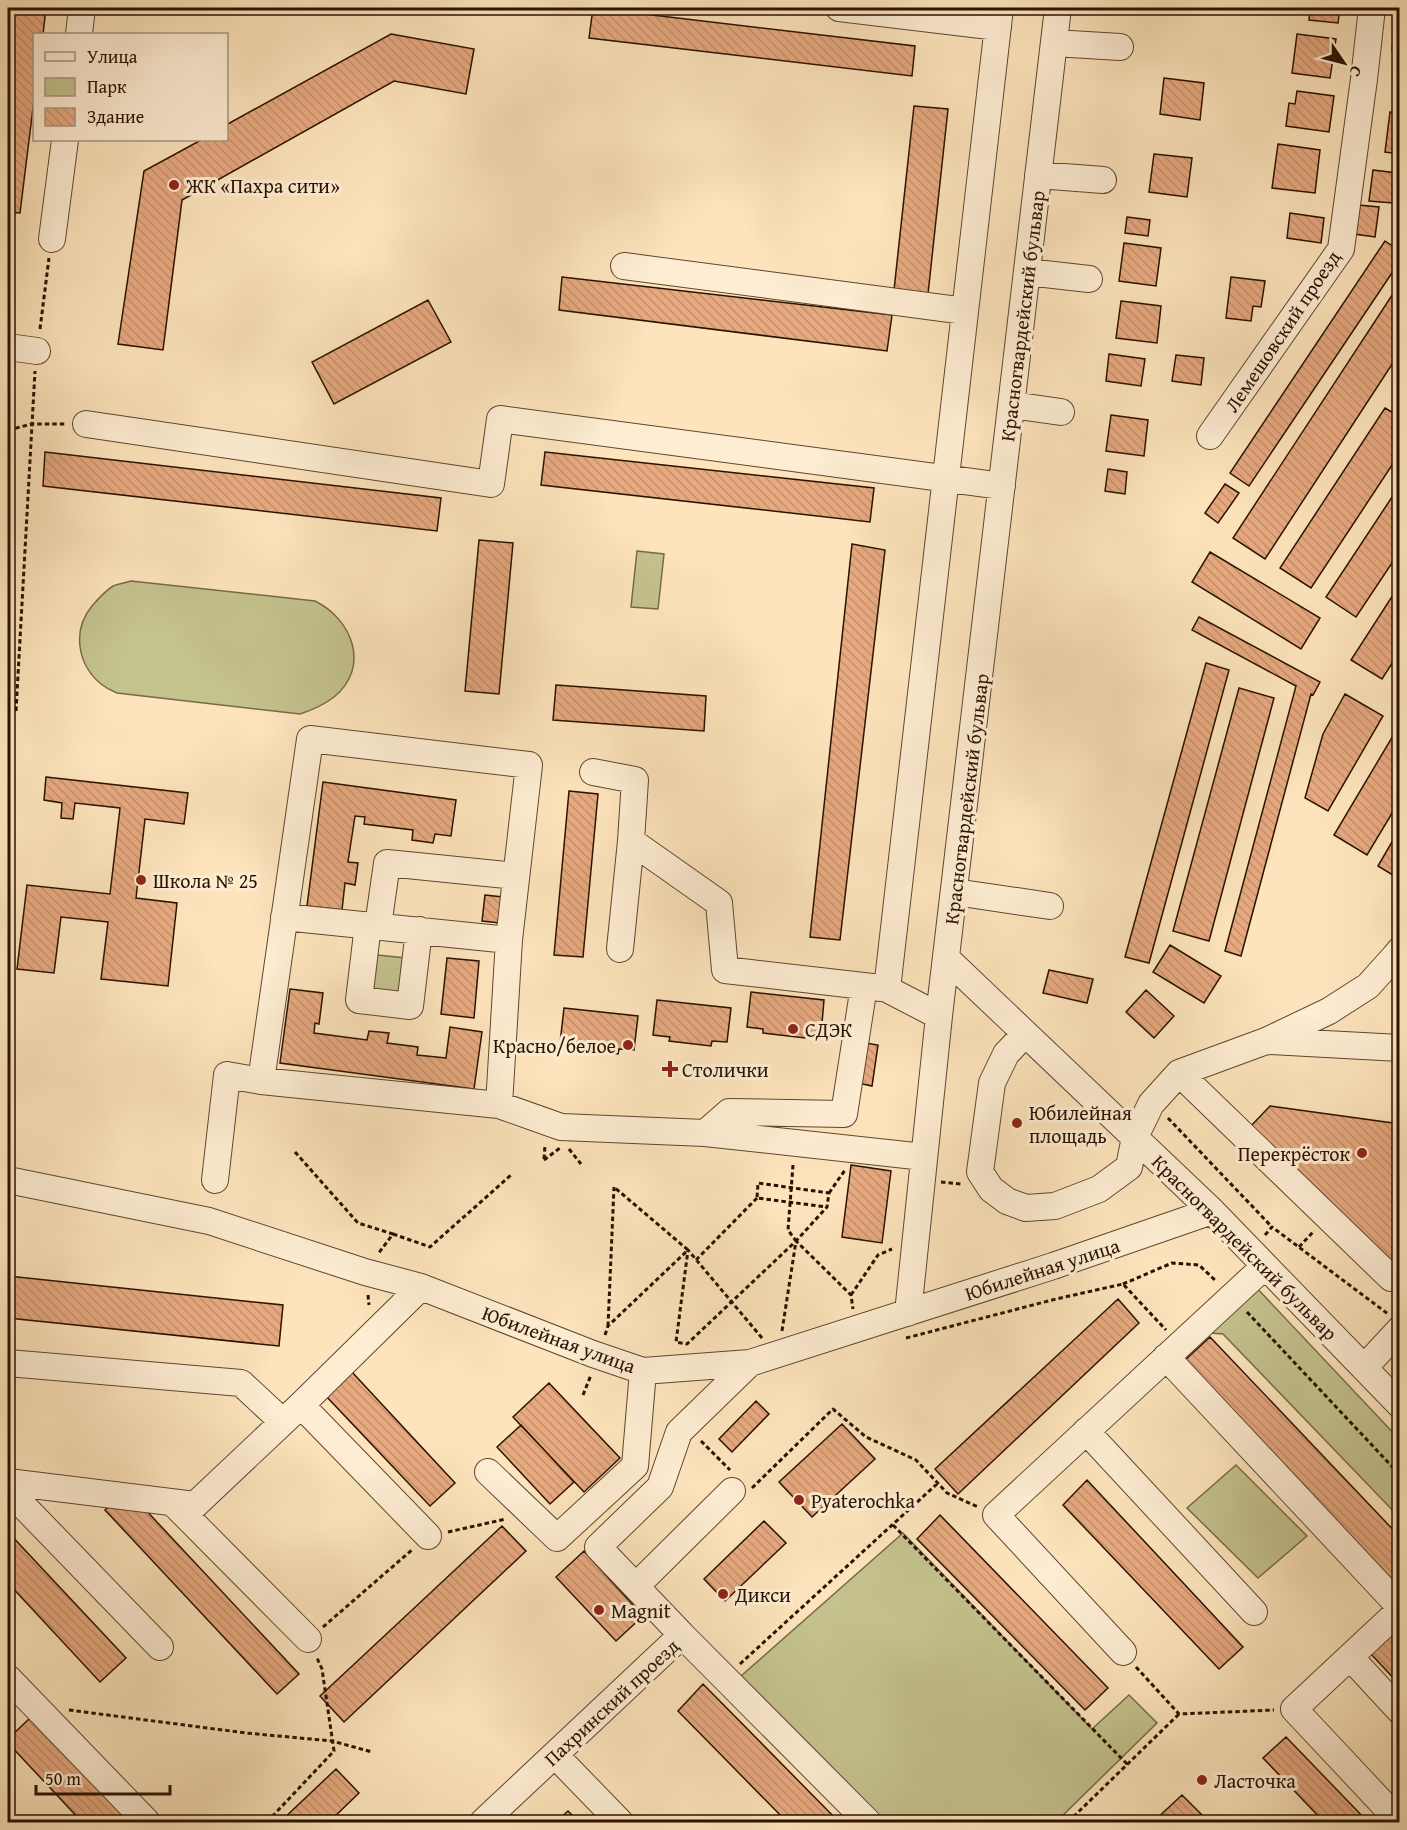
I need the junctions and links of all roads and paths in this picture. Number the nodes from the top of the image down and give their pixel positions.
1 (82, 8) edge
2 (839, 8) edge
3 (1058, 8) edge
4 (1372, 8) edge
5 (999, 17) edge
6 (79, 33) edge
7 (1054, 43) junction
8 (1120, 47) dead end
9 (65, 141) edge
10 (1038, 175) junction
11 (1103, 180) dead end
12 (52, 238) joint
13 (624, 266) dead end
14 (1027, 272) junction
15 (1089, 279) dead end
16 (965, 311) junction
17 (8, 347) edge
18 (37, 351) junction
19 (1012, 405) junction
20 (1062, 412) dead end
21 (32, 424) junction
22 (86, 424) joint
23 (8, 430) edge
24 (1210, 436) dead end
25 (946, 478) junction
26 (1002, 486) junction
27 (16, 711) dead end
28 (593, 772) dead end
29 (631, 842) junction
30 (516, 876) junction
31 (955, 892) junction
32 (1050, 906) dead end
33 (284, 917) junction
34 (373, 925) junction
35 (419, 930) junction
36 (509, 940) junction
37 (620, 949) dead end
38 (1400, 950) edge
39 (947, 959) junction
40 (876, 988) junction
41 (939, 1016) junction
42 (1025, 1034) junction
43 (1266, 1041) junction
44 (1400, 1048) edge
45 (1179, 1072) junction
46 (261, 1081) junction
47 (1152, 1102) junction
48 (499, 1105) junction
49 (705, 1133) junction
50 (1135, 1137) junction
51 (795, 1143) junction
52 (295, 1152) dead end
53 (924, 1157) junction
54 (510, 1176) dead end
55 (8, 1180) edge
56 (215, 1180) dead end
57 (790, 1188) junction
58 (756, 1198) junction
59 (789, 1202) junction
60 (827, 1207) junction
61 (1212, 1211) junction
62 (1272, 1227) dead end
63 (393, 1234) junction
64 (796, 1240) junction
65 (895, 1248) dead end
66 (696, 1260) dead end
67 (1265, 1266) junction
68 (1400, 1270) edge
69 (365, 1272) junction
70 (1123, 1284) dead end
71 (420, 1287) junction
72 (1226, 1290) junction
73 (851, 1295) dead end
74 (731, 1301) dead end
75 (369, 1305) dead end
76 (908, 1313) junction
77 (608, 1326) junction
78 (1400, 1329) edge
79 (781, 1337) dead end
80 (765, 1342) dead end
81 (600, 1356) junction
82 (1166, 1357) junction
83 (8, 1363) edge
84 (750, 1363) junction
85 (1364, 1368) junction
86 (643, 1371) junction
87 (583, 1395) dead end
88 (1400, 1405) edge
89 (292, 1413) junction
90 (686, 1425) junction
91 (1086, 1431) junction
92 (488, 1473) dead end
93 (1400, 1475) edge
94 (8, 1482) edge
95 (938, 1483) junction
96 (738, 1485) junction
97 (8, 1490) edge
98 (172, 1502) junction
99 (530, 1513) junction
100 (996, 1515) junction
101 (893, 1525) junction
102 (428, 1536) junction
103 (636, 1586) junction
104 (1400, 1608) edge
105 (1254, 1612) dead end
106 (682, 1635) junction
107 (308, 1639) junction
108 (160, 1647) dead end
109 (1123, 1652) joint
110 (1350, 1657) junction
111 (8, 1678) edge
112 (725, 1678) junction
113 (1294, 1709) junction
114 (69, 1710) dead end
115 (1400, 1711) edge
116 (1179, 1714) junction
117 (332, 1741) junction
118 (372, 1752) dead end
119 (555, 1755) junction
120 (1127, 1764) junction
121 (147, 1822) edge
122 (267, 1822) edge
123 (483, 1822) edge
124 (621, 1822) edge
125 (868, 1822) edge
126 (1068, 1822) edge
127 (1400, 1822) edge

1 - 6 street
2 - 5 street
3 - 7 street, Красногвардейский бульвар
4 - 24 street, Лемешовский проезд
5 - 16 street
7 - 8 street
7 - 10 street, Красногвардейский бульвар
9 - 12 street
10 - 11 street
10 - 14 street, Красногвардейский бульвар
12 - 18 path
13 - 16 street
14 - 15 street
14 - 19 street, Красногвардейский бульвар
16 - 25 street
17 - 18 street
18 - 21 path
19 - 20 street
19 - 26 street, Красногвардейский бульвар
21 - 22 path
21 - 23 path
21 - 27 path
22 - 25 street
25 - 26 street
25 - 40 street
26 - 31 street, Красногвардейский бульвар
28 - 29 street
29 - 37 street
29 - 40 street
30 - 33 street
30 - 34 street
30 - 36 street
31 - 32 street
31 - 39 street, Красногвардейский бульвар
33 - 34 street
33 - 46 street
34 - 35 street
34 - 35 street
35 - 36 street
36 - 48 street
38 - 43 street
39 - 41 street
39 - 42 street, Красногвардейский бульвар
40 - 41 street
40 - 49 street
41 - 53 street
42 - 50 street, Красногвардейский бульвар
42 - 50 street
43 - 44 street
43 - 45 street
45 - 47 street
45 - 68 street
46 - 48 street
46 - 56 street
47 - 50 street
47 - 62 path
48 - 49 street
49 - 51 street
50 - 61 street, Красногвардейский бульвар
51 - 53 street
51 - 57 path
52 - 63 path
53 - 76 street
54 - 63 path
55 - 69 street, Юбилейная улица
57 - 58 path
57 - 59 path
57 - 60 path
58 - 59 path
58 - 66 path
59 - 60 path
59 - 64 path
60 - 64 path
61 - 67 street, Красногвардейский бульвар
61 - 76 street, Юбилейная улица
63 - 69 path
64 - 79 path
65 - 73 path
67 - 72 street
67 - 85 street, Красногвардейский бульвар
69 - 71 street, Юбилейная улица
69 - 75 path
70 - 72 path
71 - 81 street, Юбилейная улица
71 - 89 street
72 - 82 street
72 - 93 path
74 - 80 path
76 - 84 street, Юбилейная улица
77 - 77 path
77 - 81 path
78 - 85 street
81 - 86 street, Юбилейная улица
81 - 87 path
82 - 91 street
82 - 104 street
83 - 89 street
84 - 86 street, Юбилейная улица
84 - 90 street, Пахринский проезд
85 - 88 street, Красногвардейский бульвар
86 - 99 street
89 - 98 street
89 - 102 street
90 - 96 path
90 - 103 street, Пахринский проезд
91 - 100 street
91 - 105 street
92 - 99 street
94 - 98 street
95 - 96 path
95 - 100 path
95 - 101 path
96 - 103 street
97 - 108 street
98 - 107 street
99 - 102 path
100 - 109 street
101 - 112 path
101 - 120 path
102 - 107 path
103 - 106 street, Пахринский проезд
104 - 110 street
106 - 112 street
106 - 119 street, Пахринский проезд
107 - 117 path
109 - 116 path
110 - 113 street
110 - 115 street
111 - 121 street
112 - 125 street
113 - 116 path
113 - 127 street
114 - 117 path
116 - 120 path
117 - 118 path
117 - 122 path
119 - 123 street, Пахринский проезд
119 - 124 street
120 - 126 path

